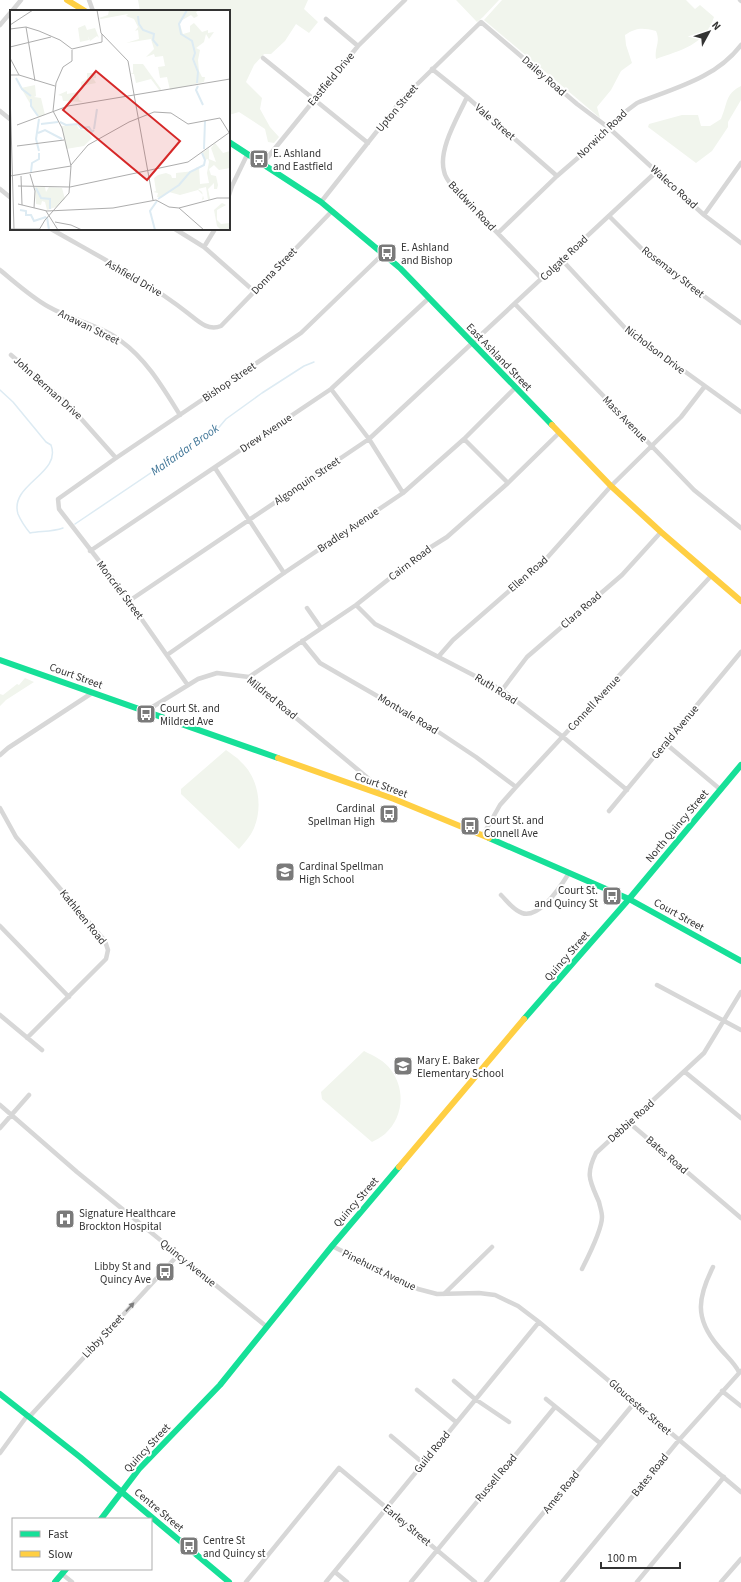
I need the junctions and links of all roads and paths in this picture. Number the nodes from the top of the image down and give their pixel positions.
1 (21, 0) edge
2 (67, 0) edge
3 (89, 0) edge
4 (405, 0) edge
5 (13, 10) edge
6 (83, 10) edge
7 (93, 10) edge
8 (10, 13) edge
9 (326, 19) dead end
10 (481, 22) joint
11 (0, 25) edge
12 (741, 45) edge
13 (358, 46) junction
14 (263, 58) dead end
15 (432, 69) junction
16 (467, 97) junction
17 (314, 99) junction
18 (0, 111) edge
19 (10, 119) edge
20 (609, 128) junction
21 (230, 143) edge
22 (368, 143) junction
23 (247, 155) junction
24 (263, 163) junction
25 (741, 163) edge
26 (656, 172) junction
27 (557, 176) junction
28 (0, 189) edge
29 (230, 192) edge
30 (10, 197) edge
31 (321, 202) junction
32 (332, 212) junction
33 (704, 215) junction
34 (609, 216) junction
35 (53, 230) edge
36 (177, 230) edge
37 (214, 230) edge
38 (498, 233) junction
39 (741, 243) edge
40 (204, 247) junction
41 (383, 254) junction
42 (562, 260) junction
43 (0, 270) edge
44 (542, 279) junction
45 (255, 292) junction
46 (429, 298) junction
47 (515, 304) junction
48 (741, 323) edge
49 (215, 329) joint
50 (472, 344) junction
51 (11, 355) dead end
52 (704, 386) junction
53 (515, 388) junction
54 (331, 390) junction
55 (741, 412) edge
56 (180, 414) junction
57 (559, 433) junction
58 (464, 438) junction
59 (369, 439) junction
60 (652, 447) junction
61 (116, 458) junction
62 (215, 468) junction
63 (508, 483) junction
64 (611, 486) junction
65 (403, 493) junction
66 (62, 495) joint
67 (249, 520) junction
68 (741, 528) edge
69 (661, 532) junction
70 (90, 551) junction
71 (284, 573) junction
72 (711, 576) junction
73 (129, 601) junction
74 (741, 601) edge
75 (356, 605) junction
76 (307, 608) dead end
77 (321, 628) junction
78 (302, 641) junction
79 (741, 652) edge
80 (167, 655) junction
81 (439, 656) junction
82 (0, 660) edge
83 (249, 676) junction
84 (187, 684) junction
85 (502, 690) junction
86 (92, 693) junction
87 (146, 711) junction
88 (563, 737) junction
89 (665, 743) junction
90 (0, 754) edge
91 (741, 765) edge
92 (516, 787) junction
93 (626, 790) junction
94 (720, 790) junction
95 (379, 794) junction
96 (0, 808) edge
97 (609, 811) dead end
98 (483, 835) junction
99 (569, 873) junction
100 (500, 895) dead end
101 (629, 899) junction
102 (0, 926) edge
103 (741, 961) edge
104 (657, 985) dead end
105 (741, 992) edge
106 (69, 996) junction
107 (0, 1015) edge
108 (725, 1020) junction
109 (741, 1030) edge
110 (27, 1038) junction
111 (42, 1050) dead end
112 (685, 1072) junction
113 (29, 1095) dead end
114 (0, 1105) edge
115 (11, 1115) junction
116 (741, 1118) edge
117 (630, 1122) junction
118 (0, 1128) edge
119 (741, 1218) edge
120 (332, 1246) junction
121 (492, 1247) dead end
122 (178, 1255) junction
123 (713, 1267) dead end
124 (582, 1269) dead end
125 (444, 1294) junction
126 (539, 1322) junction
127 (267, 1327) junction
128 (740, 1371) edge
129 (454, 1381) dead end
130 (417, 1390) dead end
131 (722, 1391) junction
132 (0, 1394) edge
133 (475, 1399) junction
134 (546, 1399) dead end
135 (635, 1402) junction
136 (741, 1406) edge
137 (555, 1407) junction
138 (27, 1416) junction
139 (456, 1422) junction
140 (509, 1422) dead end
141 (390, 1436) dead end
142 (679, 1440) junction
143 (600, 1443) junction
144 (0, 1453) edge
145 (424, 1463) junction
146 (724, 1477) junction
147 (121, 1491) junction
148 (741, 1492) edge
149 (387, 1507) junction
150 (102, 1518) edge
151 (437, 1549) junction
152 (741, 1559) edge
153 (64, 1571) edge
154 (335, 1572) junction
155 (55, 1582) edge
156 (72, 1582) edge
157 (229, 1582) edge
158 (246, 1582) edge
159 (326, 1582) edge
160 (347, 1582) edge
161 (411, 1582) edge
162 (475, 1582) edge
163 (486, 1582) edge
164 (562, 1582) edge
165 (637, 1582) edge
166 (721, 1582) edge

1 - 5 street
2 - 6 main road
3 - 7 street
4 - 13 street, Eastfield Drive
8 - 11 street
9 - 13 street
10 - 15 street, Upton Street
10 - 20 street, Dailey Road
12 - 20 street, Norwich Road
13 - 17 street, Eastfield Drive
14 - 17 street
15 - 16 street, Vale Street
15 - 22 street, Upton Street
16 - 27 street, Vale Street
16 - 38 street, Baldwin Road
17 - 22 street
17 - 24 street, Eastfield Drive
18 - 19 street
20 - 26 street, Waleco Road
20 - 27 street, Norwich Road
21 - 23 main road, East Ashland Street
22 - 31 street, Upton Street
23 - 24 main road, East Ashland Street
23 - 29 street
24 - 31 main road, East Ashland Street
25 - 33 street
26 - 33 street, Waleco Road
26 - 34 street, Colgate Road
27 - 38 street, Norwich Road
28 - 30 street
31 - 32 main road, East Ashland Street
32 - 41 main road, East Ashland Street
32 - 45 street, Donna Street
33 - 39 street, Waleco Road
34 - 42 street, Colgate Road
34 - 48 street, Rosemary Street
35 - 49 street, Ashfield Drive
36 - 40 street
37 - 40 street
38 - 44 street, Baldwin Road
40 - 45 street
41 - 46 main road, East Ashland Street
41 - 56 street, Bishop Street
42 - 44 street, Colgate Road
42 - 52 street, Nicholson Drive
43 - 56 street, Anawan Street
44 - 47 street, Colgate Road
45 - 49 street, Donna Street
46 - 50 main road, East Ashland Street
46 - 54 street, Drew Avenue
47 - 50 street, Colgate Road
47 - 60 street, Mass Avenue
50 - 53 main road, East Ashland Street
50 - 59 street, Algonquin Street
51 - 61 street, John Berman Drive
52 - 55 street, Nicholson Drive
52 - 60 street, Ellen Road
53 - 57 main road, East Ashland Street
53 - 58 street, Bradley Avenue
54 - 59 street
54 - 62 street, Drew Avenue
56 - 61 street, Bishop Street
57 - 63 street, Cairn Road
57 - 64 main road, East Ashland Street
58 - 63 street
58 - 65 street, Bradley Avenue
59 - 65 street
59 - 67 street, Algonquin Street
60 - 64 street, Ellen Road
60 - 68 street, Mass Avenue
61 - 66 street, Bishop Street
62 - 67 street
62 - 70 street, Drew Avenue
63 - 75 street, Cairn Road
64 - 69 main road, East Ashland Street
64 - 81 street, Ellen Road
65 - 71 street, Bradley Avenue
66 - 70 street, Moncrief Street
67 - 71 street
67 - 73 street, Algonquin Street
69 - 72 main road, East Ashland Street
69 - 85 street, Clara Road
70 - 73 street, Moncrief Street
71 - 80 street, Bradley Avenue
72 - 74 main road, East Ashland Street
72 - 88 street, Connell Avenue
73 - 80 street, Moncrief Street
75 - 77 street, Cairn Road
75 - 81 street, Ruth Road
76 - 77 street
77 - 78 street, Cairn Road
78 - 83 street, Cairn Road
78 - 92 street, Montvale Road
79 - 89 street, Gerald Avenue
80 - 84 street, Moncrief Street
81 - 85 street, Ruth Road
82 - 86 main road, Court Street
83 - 84 street, Mildred Road
83 - 95 street, Mildred Road
84 - 87 street, Mildred Road
85 - 88 street, Ruth Road
86 - 87 main road, Court Street
86 - 90 street
87 - 95 main road, Court Street
88 - 92 street, Connell Avenue
88 - 93 street, Ruth Road
89 - 93 street, Gerald Avenue
89 - 94 street
91 - 94 main road, North Quincy Street
92 - 98 street, Connell Avenue
93 - 97 street, Gerald Avenue
94 - 101 main road, North Quincy Street
95 - 98 main road, Court Street
96 - 106 street, Kathleen Road
98 - 99 main road, Court Street
99 - 100 street
99 - 101 main road, Court Street
101 - 103 main road, Court Street
101 - 120 main road, Quincy Street
102 - 106 street
104 - 108 street
105 - 108 street, Debbie Road
106 - 110 street, Kathleen Road
107 - 110 street
108 - 109 street
108 - 112 street, Debbie Road
110 - 111 street
112 - 116 street
112 - 117 street, Debbie Road
113 - 115 street
114 - 115 street, Quincy Avenue
115 - 118 street
115 - 122 street, Quincy Avenue
117 - 119 street, Bates Road
117 - 124 street, Debbie Road
120 - 125 street, Pinehurst Avenue
120 - 127 main road, Quincy Street
121 - 125 street
122 - 127 street, Quincy Avenue
138 -> 122 street, Libby Street
123 - 128 street
125 - 126 street, Pinehurst Avenue
126 - 133 street, Guild Road
126 - 135 street, Gloucester Street
127 - 147 main road, Quincy Street
128 - 131 street, Bates Road
129 - 133 street
130 - 139 street
131 - 136 street
131 - 142 street, Bates Road
132 - 138 main road, Centre Street
133 - 139 street, Guild Road
133 - 140 street
134 - 137 street
135 - 142 street, Gloucester Street
135 - 143 street, Ames Road
137 - 143 street
137 - 151 street, Russell Road
138 - 144 street, Libby Street
138 - 147 main road, Centre Street
139 - 145 street, Guild Road
141 - 145 street
142 - 146 street, Gloucester Street
142 - 164 street, Bates Road
143 - 163 street, Ames Road
145 - 149 street, Guild Road
146 - 148 street, Gloucester Street
146 - 165 street
147 - 150 main road, Quincy Street
147 - 157 main road, Centre Street
149 - 151 street, Earley Street
149 - 154 street, Guild Road
149 - 158 street, Earley Street
151 - 161 street, Russell Road
151 - 162 street, Earley Street
152 - 166 street
153 - 155 main road
153 - 156 street
154 - 159 street, Guild Road
154 - 160 street

